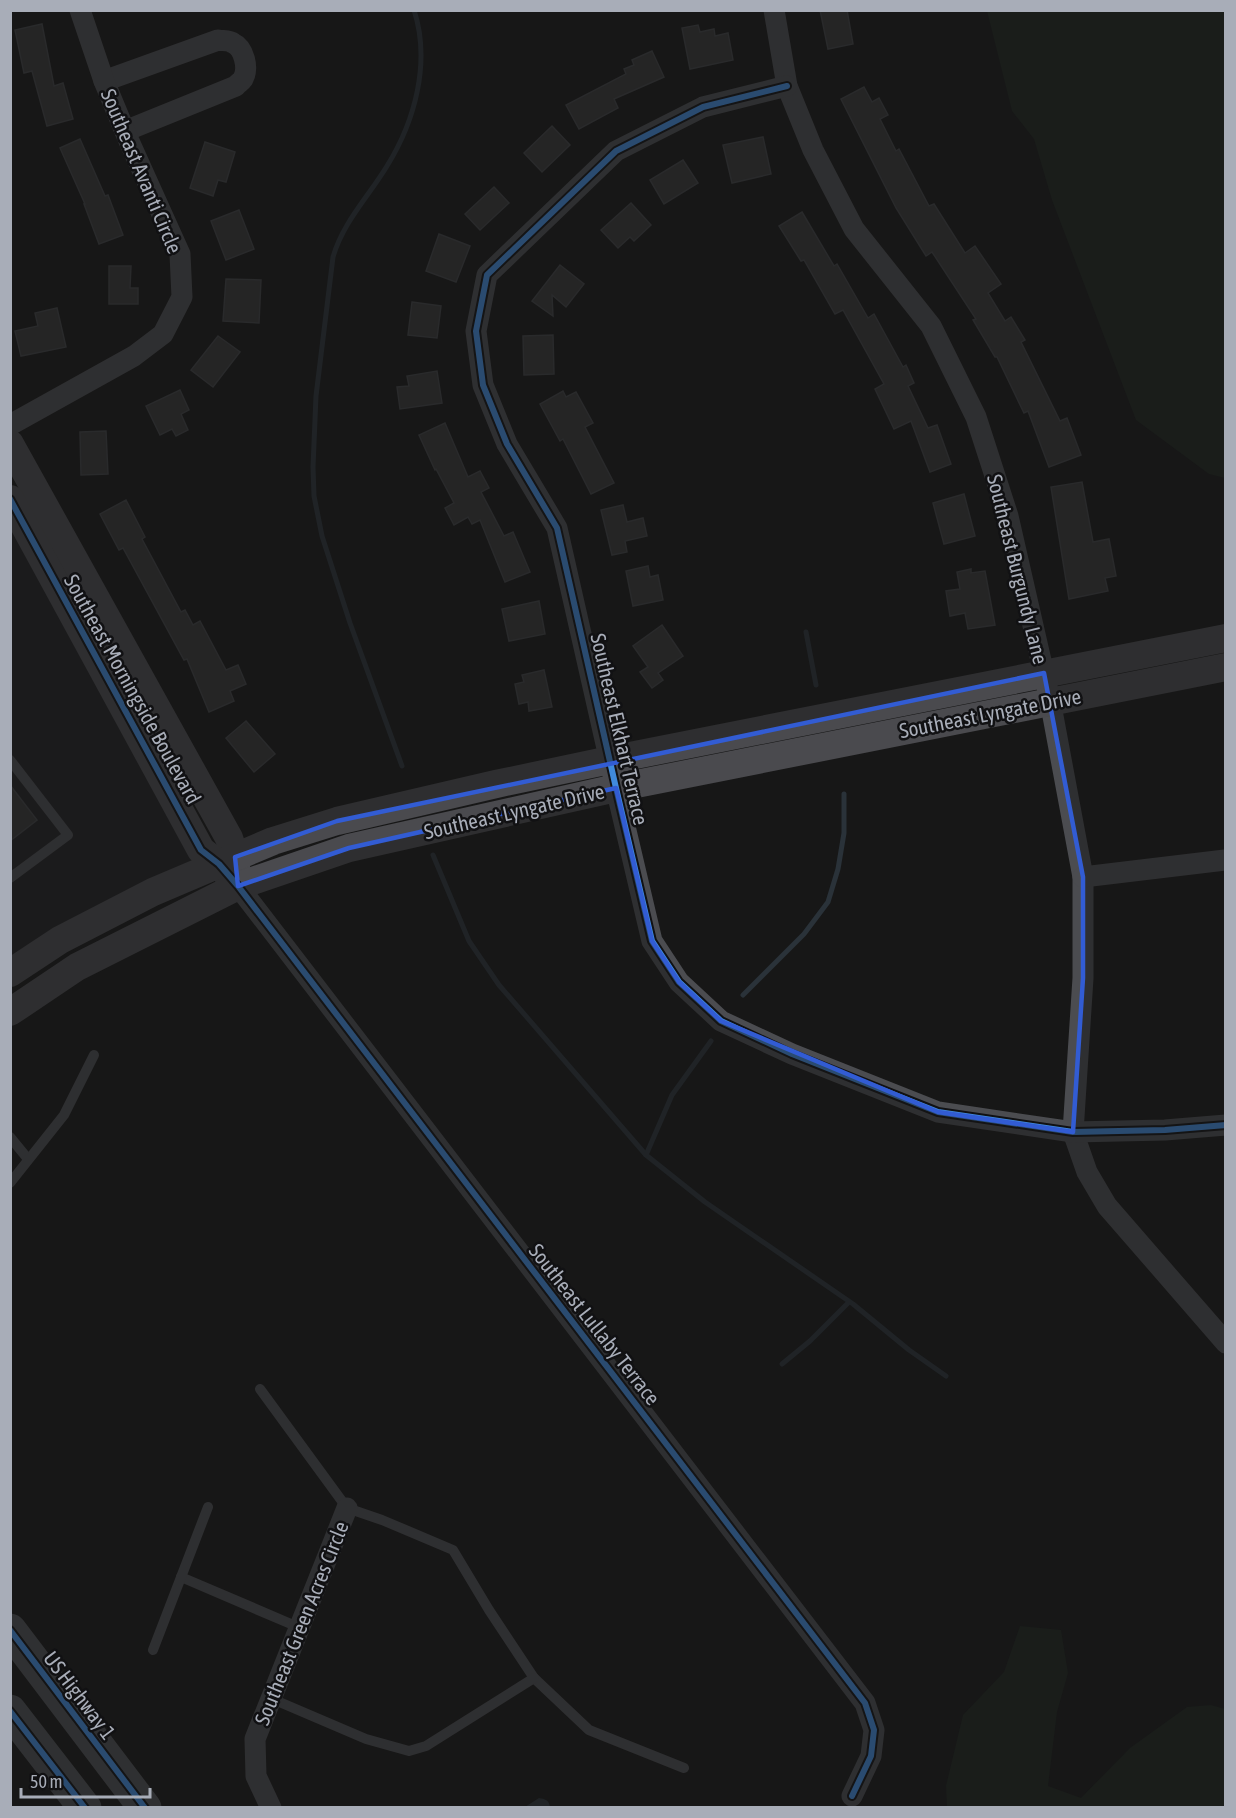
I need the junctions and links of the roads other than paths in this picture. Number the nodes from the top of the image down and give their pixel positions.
1 (80, 10) edge
2 (774, 10) edge
3 (104, 81) junction
4 (787, 86) junction
5 (125, 131) junction
6 (10, 425) edge
7 (10, 444) edge
8 (10, 499) edge
9 (1226, 638) edge
10 (121, 643) junction
11 (96, 656) junction
12 (1226, 666) edge
13 (1044, 673) junction
14 (1050, 700) junction
15 (10, 760) edge
16 (610, 760) junction
17 (616, 788) junction
18 (227, 860) junction
19 (1225, 860) edge
20 (1083, 877) junction
21 (10, 878) edge
22 (238, 886) junction
23 (10, 973) edge
24 (10, 1012) edge
25 (94, 1056) dead end
26 (1226, 1125) edge
27 (1073, 1132) junction
28 (10, 1137) edge
29 (28, 1159) junction
30 (10, 1183) edge
31 (1226, 1343) edge
32 (260, 1389) dead end
33 (208, 1507) dead end
34 (347, 1508) junction
35 (180, 1578) junction
36 (298, 1627) junction
37 (10, 1630) edge
38 (153, 1650) dead end
39 (534, 1678) junction
40 (270, 1698) junction
41 (10, 1711) edge
42 (684, 1768) dead end
43 (852, 1796) dead end
44 (85, 1808) edge
45 (145, 1808) edge
46 (271, 1808) edge

1 - 3 street, Southeast Avanti Circle
2 - 4 street, Southeast Burgundy Lane
3 - 5 street, Southeast Avanti Circle
3 - 5 street
4 - 13 street, Southeast Burgundy Lane
4 - 16 street, Southeast Elkhart Terrace
5 - 6 street, Southeast Avanti Circle
7 - 10 street, Southeast Morningside Boulevard
8 - 11 street, Southeast Morningside Boulevard
9 - 13 street, Southeast Lyngate Drive
10 - 11 street
10 - 18 street, Southeast Morningside Boulevard
11 - 18 street, Southeast Morningside Boulevard
12 - 14 street, Southeast Lyngate Drive
13 - 14 street, Southeast Burgundy Lane
13 - 16 street, Southeast Lyngate Drive
14 - 17 street, Southeast Lyngate Drive
14 - 20 street, Southeast Burgundy Lane
15 - 21 lane
16 - 17 street, Southeast Elkhart Terrace
16 - 18 street, Southeast Lyngate Drive
17 - 22 street, Southeast Lyngate Drive
17 - 27 street, Southeast Elkhart Terrace
18 - 22 street, Southeast Morningside Boulevard
18 - 23 street, Southeast Lyngate Drive
19 - 20 street
20 - 27 street, Southeast Burgundy Lane
22 - 24 street, Southeast Lyngate Drive
22 - 43 street, Southeast Lullaby Terrace
25 - 29 lane
26 - 27 street, Southeast Elkhart Terrace
27 - 31 street, Southeast Burgundy Lane
28 - 29 lane
29 - 30 lane
32 - 34 lane
33 - 35 lane
34 - 36 street, Southeast Green Acres Circle
34 - 39 lane
35 - 36 lane
35 - 38 lane
36 - 40 street, Southeast Green Acres Circle
37 - 45 main road, US Highway 1
39 - 40 lane
39 - 42 lane
40 - 46 street, Southeast Green Acres Circle
41 - 44 main road

